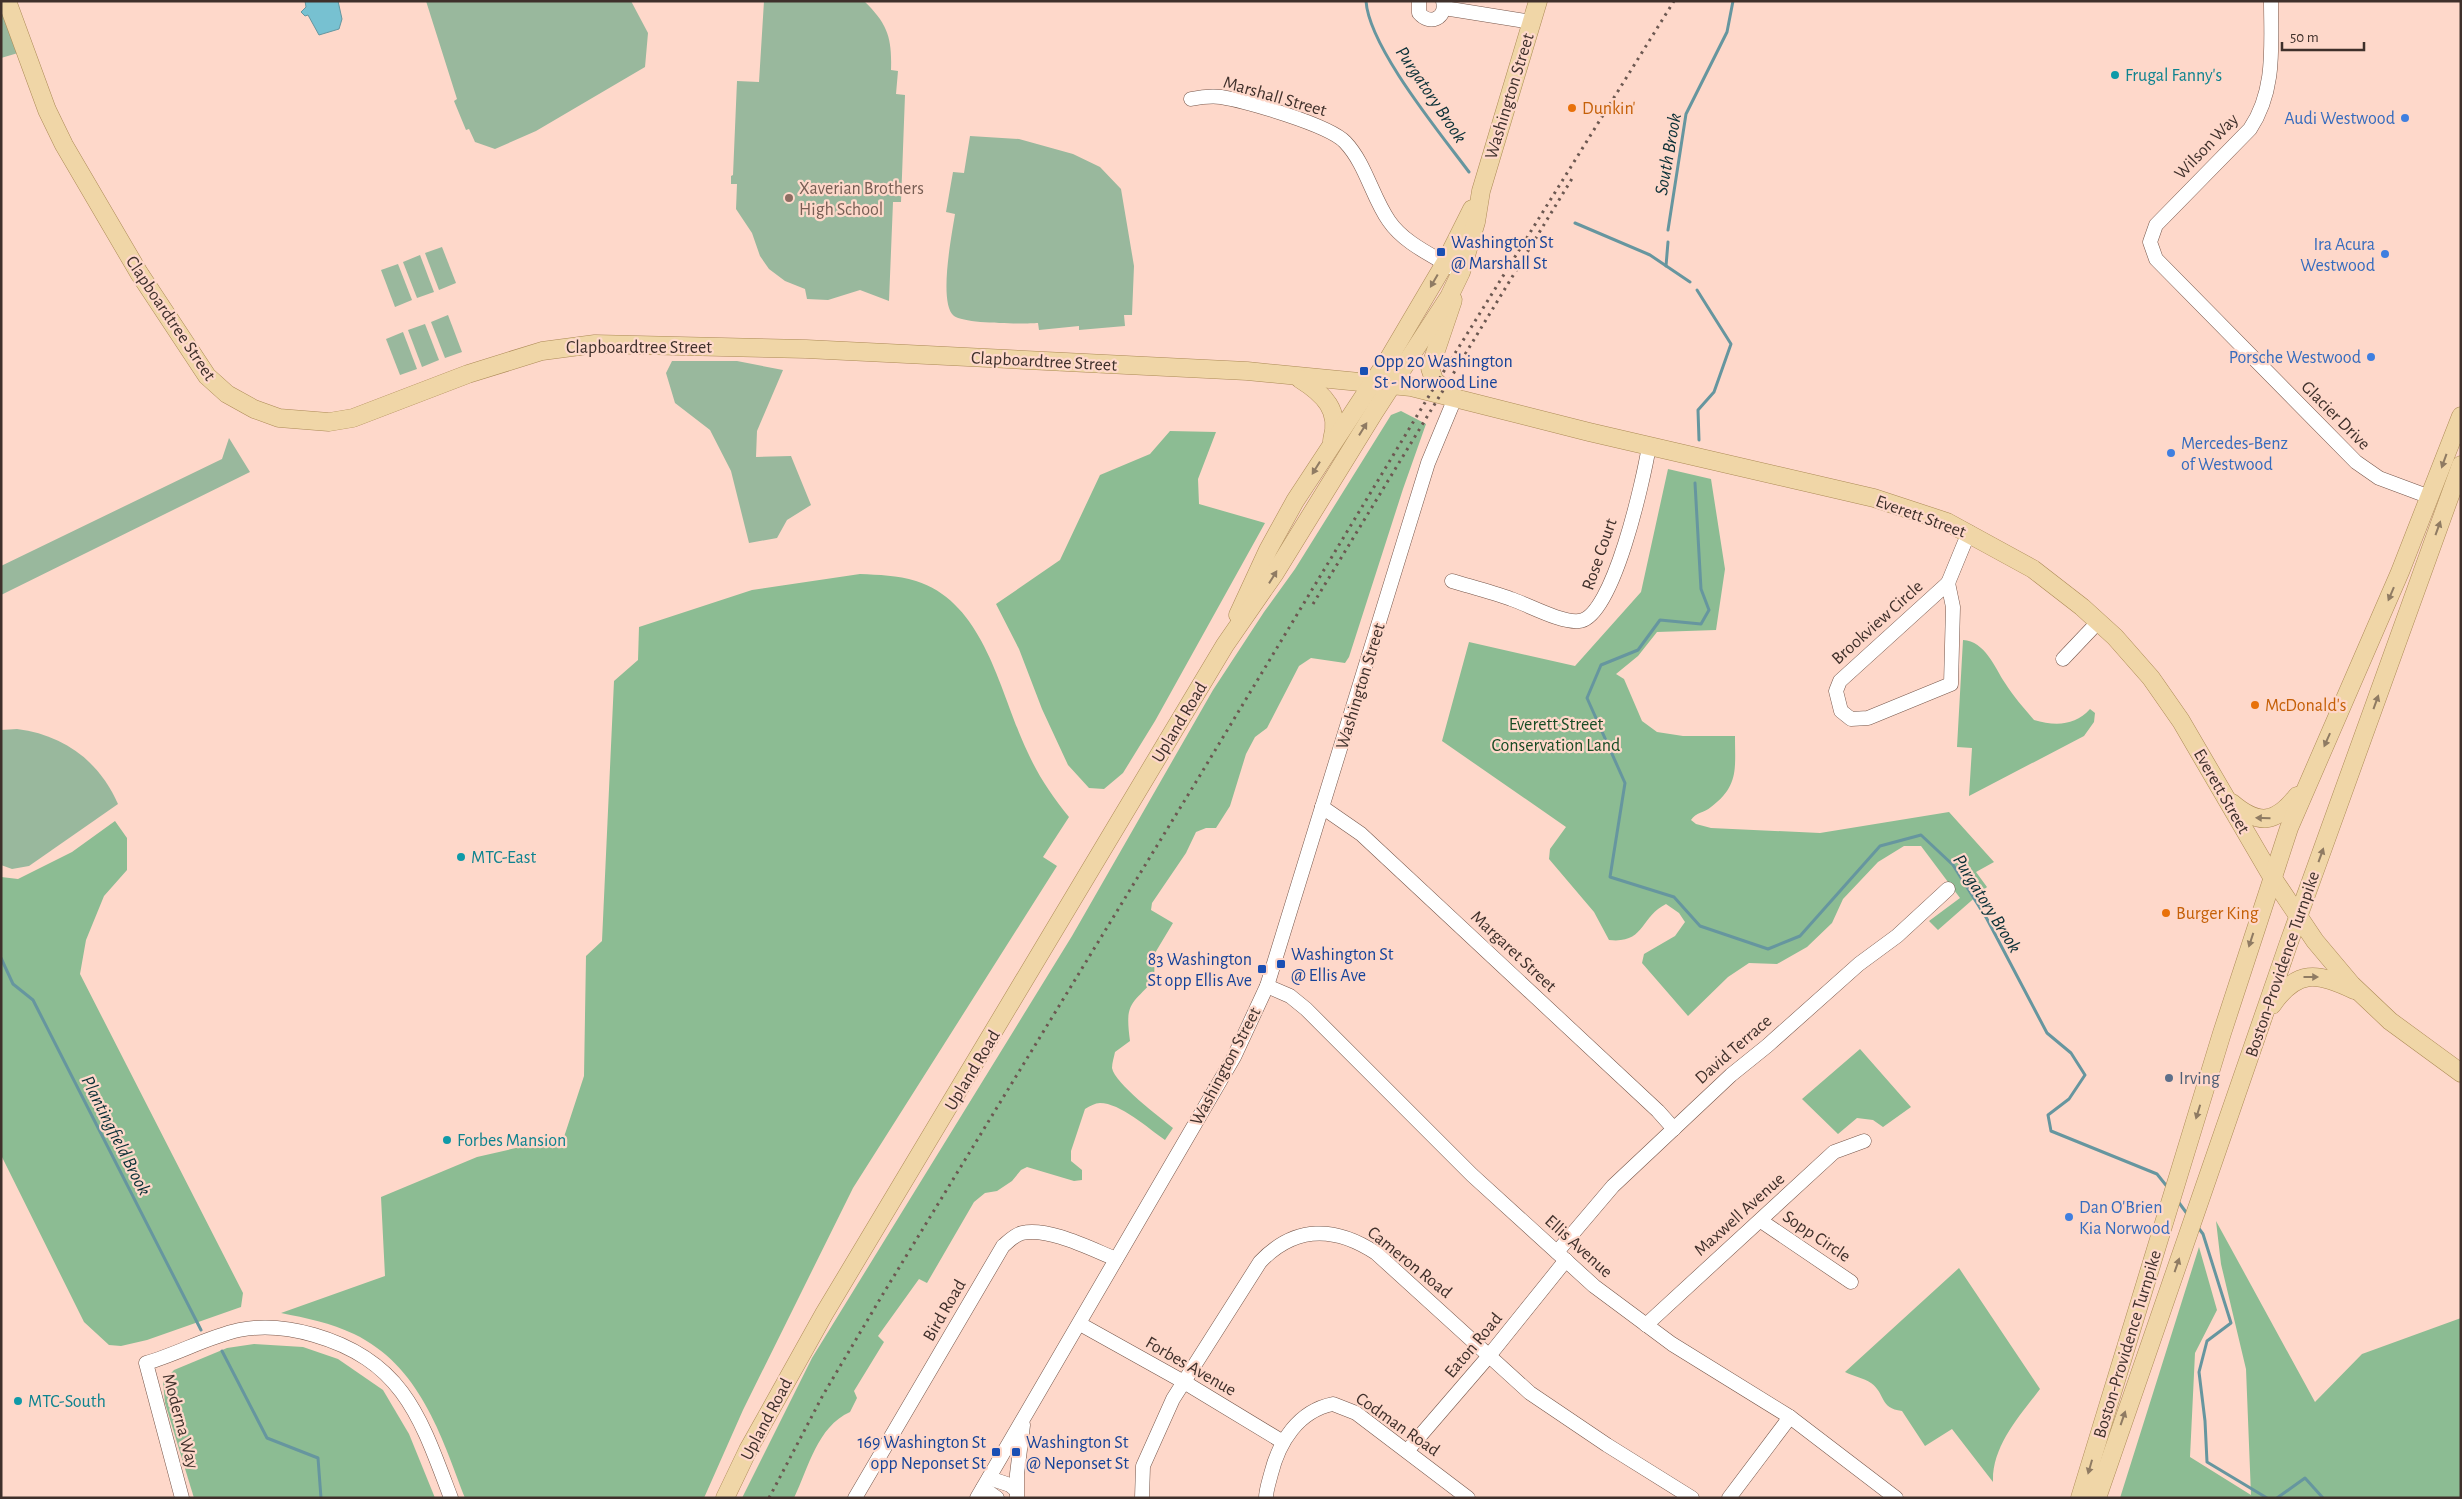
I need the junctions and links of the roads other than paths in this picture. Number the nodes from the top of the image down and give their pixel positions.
1 (7, 1) edge
2 (1419, 1) edge
3 (1538, 1) edge
4 (2271, 1) edge
5 (1443, 5) edge
6 (1532, 22) junction
7 (1191, 99) dead end
8 (1481, 191) junction
9 (2151, 247) joint
10 (1445, 263) junction
11 (1461, 272) junction
12 (1298, 378) junction
13 (1371, 384) junction
14 (1392, 385) junction
15 (1455, 398) junction
16 (2461, 416) edge
17 (1332, 444) junction
18 (1650, 446) junction
19 (2461, 465) edge
20 (2430, 497) junction
21 (1969, 532) junction
22 (1452, 582) dead end
23 (1948, 583) junction
24 (2099, 621) junction
25 (1225, 645) junction
26 (2064, 659) dead end
27 (2310, 777) junction
28 (2224, 794) junction
29 (1322, 807) junction
30 (2272, 877) junction
31 (1948, 889) dead end
32 (2298, 917) junction
33 (1266, 986) junction
34 (2361, 994) junction
35 (2263, 1017) junction
36 (2461, 1074) edge
37 (1674, 1129) junction
38 (1864, 1141) dead end
39 (1761, 1220) junction
40 (1562, 1256) junction
41 (1116, 1259) junction
42 (1851, 1282) dead end
43 (1080, 1324) junction
44 (1646, 1325) junction
45 (1488, 1357) junction
46 (1184, 1382) junction
47 (1790, 1417) junction
48 (1023, 1419) junction
49 (1283, 1442) junction
50 (1407, 1452) junction
51 (983, 1488) edge
52 (1017, 1494) edge
53 (182, 1498) edge
54 (451, 1498) edge
55 (725, 1498) edge
56 (855, 1498) edge
57 (997, 1498) edge
58 (1142, 1498) edge
59 (1266, 1498) edge
60 (1468, 1498) edge
61 (1692, 1498) edge
62 (1729, 1498) edge
63 (1896, 1498) edge
64 (2080, 1498) edge
65 (2097, 1498) edge

1 - 12 main road, Clapboardtree Street
2 - 5 street
3 - 6 main road, Washington Street
4 - 9 street, Wilson Way
5 - 6 street
6 - 8 main road, Washington Street
7 - 10 street, Marshall Street
8 - 10 main road, Washington Street
8 - 11 main road, Washington Street
9 - 20 street, Glacier Drive
10 - 11 street, Marshall Street
10 -> 13 main road, Washington Street
11 - 14 main road, Washington Street
11 - 15 main road
12 - 13 main road, Clapboardtree Street
12 - 17 main road
13 - 14 main road, Everett Street
13 - 17 main road, Upland Road
14 - 15 main road, Everett Street
25 -> 14 main road, Upland Road
15 - 18 main road, Everett Street
15 - 29 street, Washington Street
16 -> 20 main road, Boston-Providence Turnpike
17 -> 25 main road, Upland Road
18 - 21 main road, Everett Street
18 - 22 street, Rose Court
32 -> 19 main road, Boston-Providence Turnpike
20 -> 27 main road, Boston-Providence Turnpike
21 - 23 street, Brookview Circle
21 - 24 main road, Everett Street
23 - 23 street, Brookview Circle
24 - 26 street
24 - 28 main road, Everett Street
25 - 55 main road, Upland Road
27 -> 28 main road
27 - 30 main road, Boston-Providence Turnpike
28 - 30 main road, Everett Street
29 - 33 street, Washington Street
29 - 37 street, Margaret Street
30 - 32 main road, Everett Street
30 -> 64 main road, Boston-Providence Turnpike
31 - 37 street, David Terrace
32 - 34 main road, Everett Street
32 - 35 main road, Boston-Providence Turnpike
33 - 40 street, Ellis Avenue
33 - 41 street, Washington Street
35 -> 34 main road
34 - 36 main road
65 -> 35 main road, Boston-Providence Turnpike
37 - 40 street, David Terrace
38 - 39 street, Maxwell Avenue
39 - 42 street, Sopp Circle
39 - 44 street, Maxwell Avenue
40 - 44 street, Ellis Avenue
40 - 45 street, Eaton Road
41 - 43 street, Washington Street
41 - 56 street, Bird Road
43 - 46 street, Forbes Avenue
43 - 48 street, Washington Street
44 - 47 street, Ellis Avenue
45 - 46 street, Cameron Road
45 - 50 street, Eaton Road
45 - 61 street, Cameron Road
46 - 49 street, Forbes Avenue
46 - 58 street, Cameron Road
47 - 62 street
47 - 63 street, Ellis Avenue
48 - 51 street, Washington Street
48 - 52 street
49 - 50 street, Codman Road
49 - 59 street, Codman Road
50 - 60 street, Codman Road
51 - 52 street
51 - 57 street
53 - 54 street, Moderna Way

